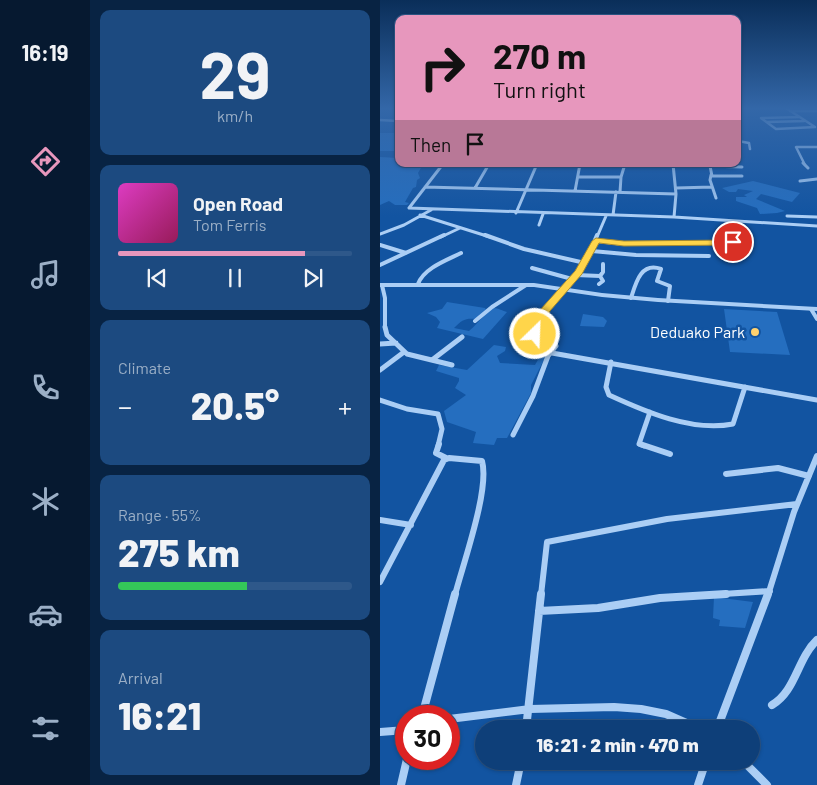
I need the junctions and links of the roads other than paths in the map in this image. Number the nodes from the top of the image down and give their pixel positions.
1 (749, 145) edge
2 (817, 147) edge
3 (750, 149) dead end
4 (441, 167) edge
5 (487, 167) edge
6 (536, 167) edge
7 (580, 167) edge
8 (625, 167) edge
9 (673, 167) edge
10 (709, 167) edge
11 (808, 168) dead end
12 (711, 175) junction
13 (742, 176) dead end
14 (578, 177) junction
15 (621, 177) junction
16 (817, 179) edge
17 (800, 182) dead end
18 (425, 187) junction
19 (712, 187) junction
20 (476, 188) junction
21 (676, 188) junction
22 (525, 190) junction
23 (575, 191) junction
24 (618, 192) junction
25 (676, 194) junction
26 (716, 198) dead end
27 (431, 210) junction
28 (516, 213) junction
29 (543, 214) junction
30 (613, 214) junction
31 (420, 215) junction
32 (606, 216) junction
33 (787, 216) dead end
34 (674, 217) junction
35 (817, 217) edge
36 (539, 225) dead end
37 (817, 226) edge
38 (460, 228) junction
39 (380, 234) edge
40 (596, 241) junction
41 (750, 242) dead end
42 (380, 245) edge
43 (592, 251) junction
44 (406, 253) junction
45 (461, 253) dead end
46 (709, 256) dead end
47 (585, 263) junction
48 (603, 264) dead end
49 (380, 265) edge
50 (532, 268) dead end
51 (600, 276) junction
52 (574, 277) junction
53 (418, 284) junction
54 (599, 284) dead end
55 (381, 285) edge
56 (526, 285) junction
57 (562, 289) junction
58 (631, 298) junction
59 (668, 301) junction
60 (814, 309) edge
61 (817, 319) edge
62 (476, 321) dead end
63 (462, 337) dead end
64 (396, 343) junction
65 (380, 344) edge
66 (404, 352) junction
67 (552, 352) junction
68 (432, 360) junction
69 (611, 362) junction
70 (452, 365) dead end
71 (380, 370) edge
72 (745, 387) junction
73 (380, 400) edge
74 (817, 400) edge
75 (650, 412) junction
76 (513, 435) dead end
77 (670, 454) dead end
78 (446, 458) junction
79 (817, 459) edge
80 (726, 474) dead end
81 (809, 476) junction
82 (798, 504) junction
83 (380, 520) edge
84 (412, 525) junction
85 (380, 582) edge
86 (770, 591) junction
87 (539, 611) junction
88 (817, 640) edge
89 (425, 705) edge
90 (772, 706) dead end
91 (530, 709) junction
92 (460, 718) edge
93 (528, 720) edge
94 (680, 720) edge
95 (720, 720) edge
96 (395, 731) edge
97 (380, 732) edge
98 (404, 770) edge
99 (519, 770) edge
100 (703, 770) edge
101 (752, 770) edge
102 (401, 785) edge
103 (516, 785) edge
104 (698, 785) edge
105 (767, 785) edge

1 - 3 street
2 - 11 street
4 - 18 street
5 - 20 street
6 - 22 street
7 - 14 street
8 - 15 street
9 - 21 street
10 - 12 street
12 - 13 street
12 - 19 street
14 - 15 street
14 - 23 street
15 - 24 street
16 - 17 street
18 - 20 street
18 - 27 street
19 - 21 street
19 - 26 street
20 - 22 street
21 - 25 street
22 - 23 street
22 - 28 street
23 - 24 street
24 - 25 street
24 - 30 street
25 - 34 street
27 - 28 street
27 - 31 street
28 - 29 street
29 - 32 street
29 - 36 street
30 - 32 street
30 - 34 street
31 - 38 street
31 - 39 street
32 - 40 street
33 - 35 street
34 - 37 street
38 - 44 street
38 - 47 street
40 - 41 street
40 - 43 street
42 - 44 street
43 - 46 street
43 - 47 street
44 - 49 street
45 - 53 street
47 - 52 street
48 - 51 street
50 - 52 street
51 - 52 street
51 - 54 street
52 - 57 street
53 - 55 street
53 - 56 street
55 - 64 street
56 - 57 street
56 - 62 street
57 - 58 street
57 - 67 street
58 - 59 street
58 - 59 street
59 - 60 street
60 - 61 street
63 - 68 street
64 - 65 street
64 - 66 street
66 - 68 street
66 - 71 street
67 - 69 street
67 - 76 street
68 - 70 street
69 - 72 street
69 - 75 street
72 - 74 street
72 - 75 street
73 - 78 street
75 - 77 street
78 - 84 street
78 - 89 street
79 - 81 street
80 - 81 street
81 - 82 street
82 - 86 street
82 - 87 street
83 - 84 street
84 - 85 street
86 - 87 street
86 - 95 street
87 - 91 street
88 - 90 street
91 - 92 street
91 - 93 street
91 - 94 street
96 - 97 street
98 - 102 street
99 - 103 street
100 - 104 street
101 - 105 street

